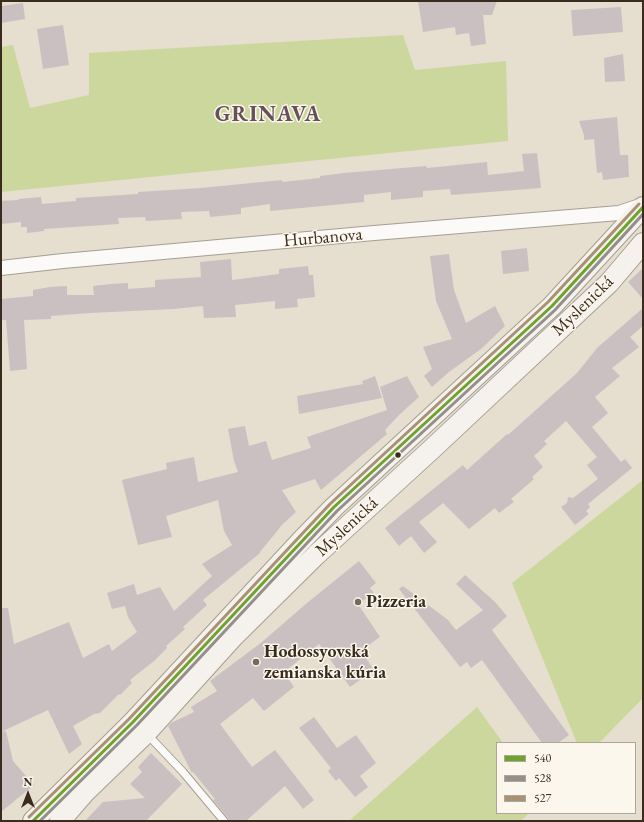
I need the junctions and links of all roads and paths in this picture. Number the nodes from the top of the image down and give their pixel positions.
1 (643, 206) edge
2 (643, 243) edge
3 (1, 268) edge
4 (146, 733) junction
5 (33, 821) edge
6 (60, 821) edge
7 (224, 821) edge

1 - 3 street, Hurbanova
1 - 5 main road, Myslenická
2 - 4 main road, Myslenická
4 - 6 main road, Myslenická
4 - 7 lane

